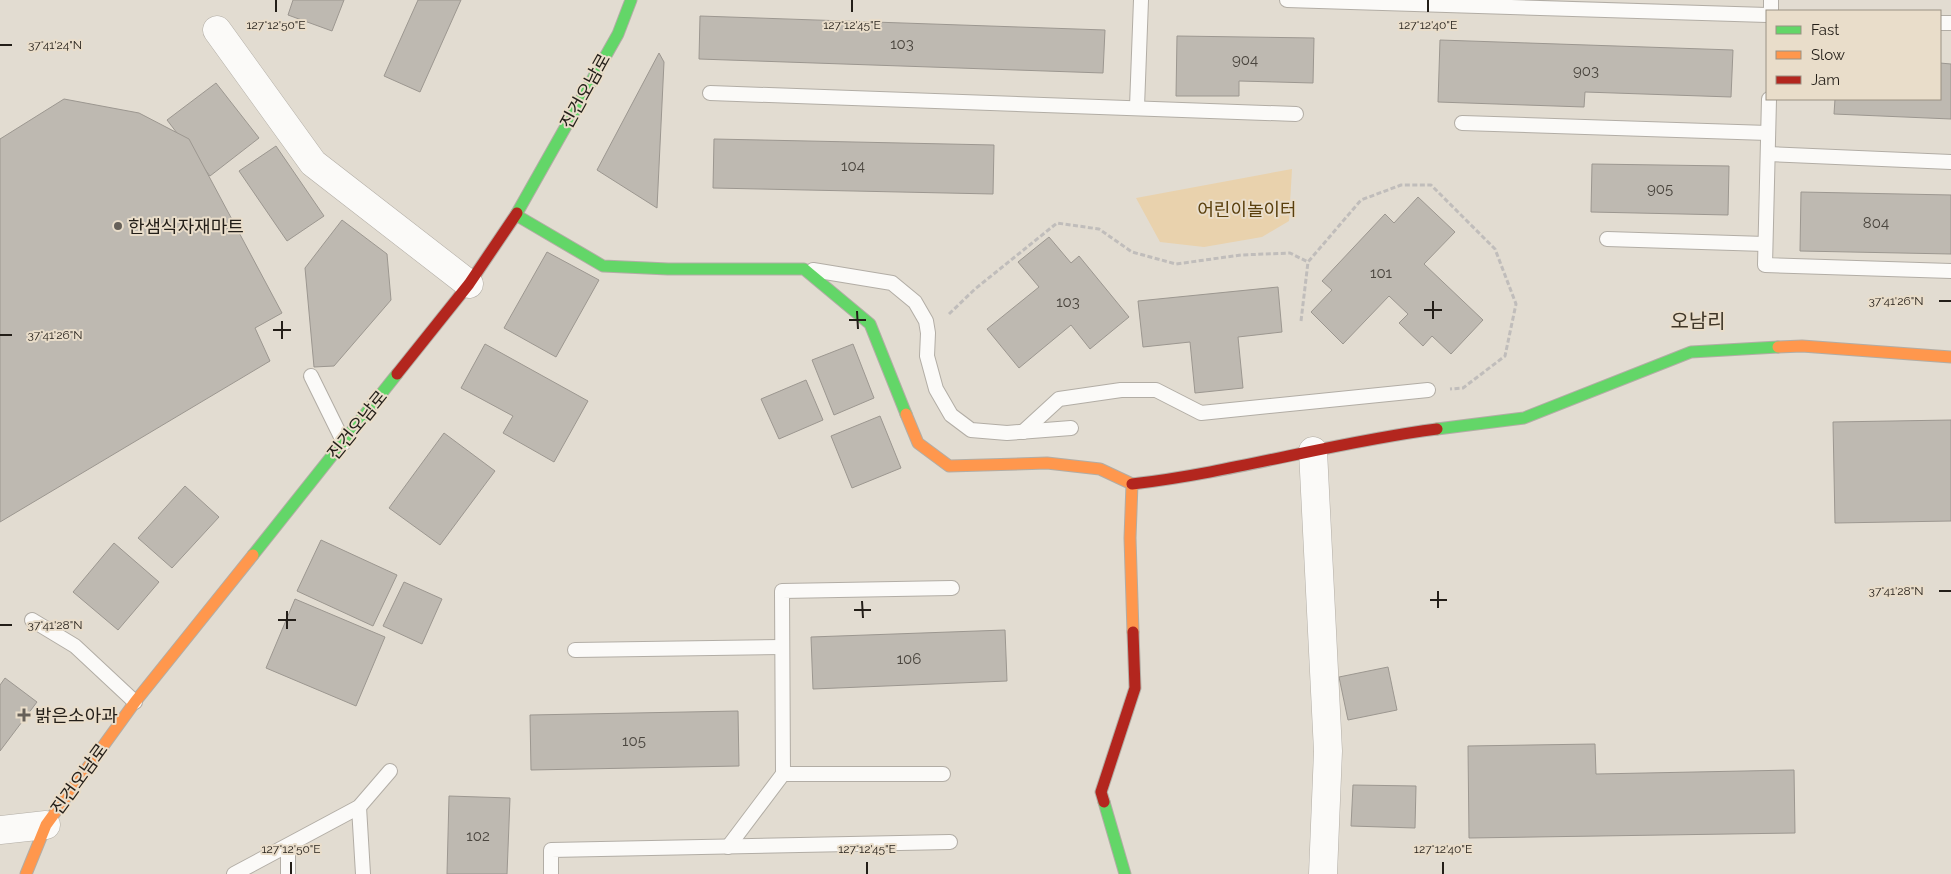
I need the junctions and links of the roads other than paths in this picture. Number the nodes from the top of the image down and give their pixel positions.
1 (631, 0) edge
2 (1141, 0) edge
3 (1287, 0) edge
4 (1766, 15) edge
5 (216, 30) dead end
6 (710, 93) dead end
7 (1769, 100) edge
8 (1137, 107) junction
9 (1296, 114) dead end
10 (1462, 123) dead end
11 (1768, 133) junction
12 (1768, 154) junction
13 (1951, 162) edge
14 (516, 214) junction
15 (1607, 239) dead end
16 (1765, 244) junction
17 (804, 269) junction
18 (1951, 271) edge
19 (469, 284) junction
20 (1951, 357) edge
21 (311, 376) dead end
22 (1428, 390) road end
23 (1071, 428) dead end
24 (1023, 432) junction
25 (344, 443) junction
26 (1313, 450) junction
27 (1132, 484) junction
28 (952, 588) dead end
29 (32, 620) dead end
30 (782, 646) junction
31 (575, 650) dead end
32 (135, 702) junction
33 (390, 771) dead end
34 (783, 774) junction
35 (943, 774) dead end
36 (359, 807) junction
37 (46, 825) junction
38 (0, 830) edge
39 (950, 842) dead end
40 (288, 846) junction
41 (728, 847) junction
42 (26, 874) edge
43 (234, 874) edge
44 (288, 874) edge
45 (363, 874) edge
46 (551, 874) edge
47 (1125, 874) edge
48 (1323, 874) edge

1 - 14 street, 진건오남로
2 - 8 lane
3 - 4 lane
5 - 19 street
6 - 8 lane
7 - 11 lane
8 - 9 lane
10 - 11 lane
11 - 12 lane
12 - 13 lane
12 - 16 lane
14 - 17 street
14 - 19 street, 진건오남로
15 - 16 lane
16 - 18 lane
17 - 24 lane
17 - 27 street
19 - 25 street, 진건오남로
20 - 26 street
21 - 25 lane
22 - 24 lane
23 - 24 lane
25 - 32 street, 진건오남로
26 - 27 street
26 - 48 street
27 - 47 street
28 - 30 lane
29 - 32 lane
30 - 31 lane
30 - 34 lane
32 - 37 street, 진건오남로
33 - 36 lane
34 - 35 lane
34 - 41 lane
36 - 40 lane
36 - 45 lane
37 - 38 street
37 - 42 street, 진건오남로
39 - 41 lane
40 - 43 lane
40 - 44 lane
41 - 46 lane

